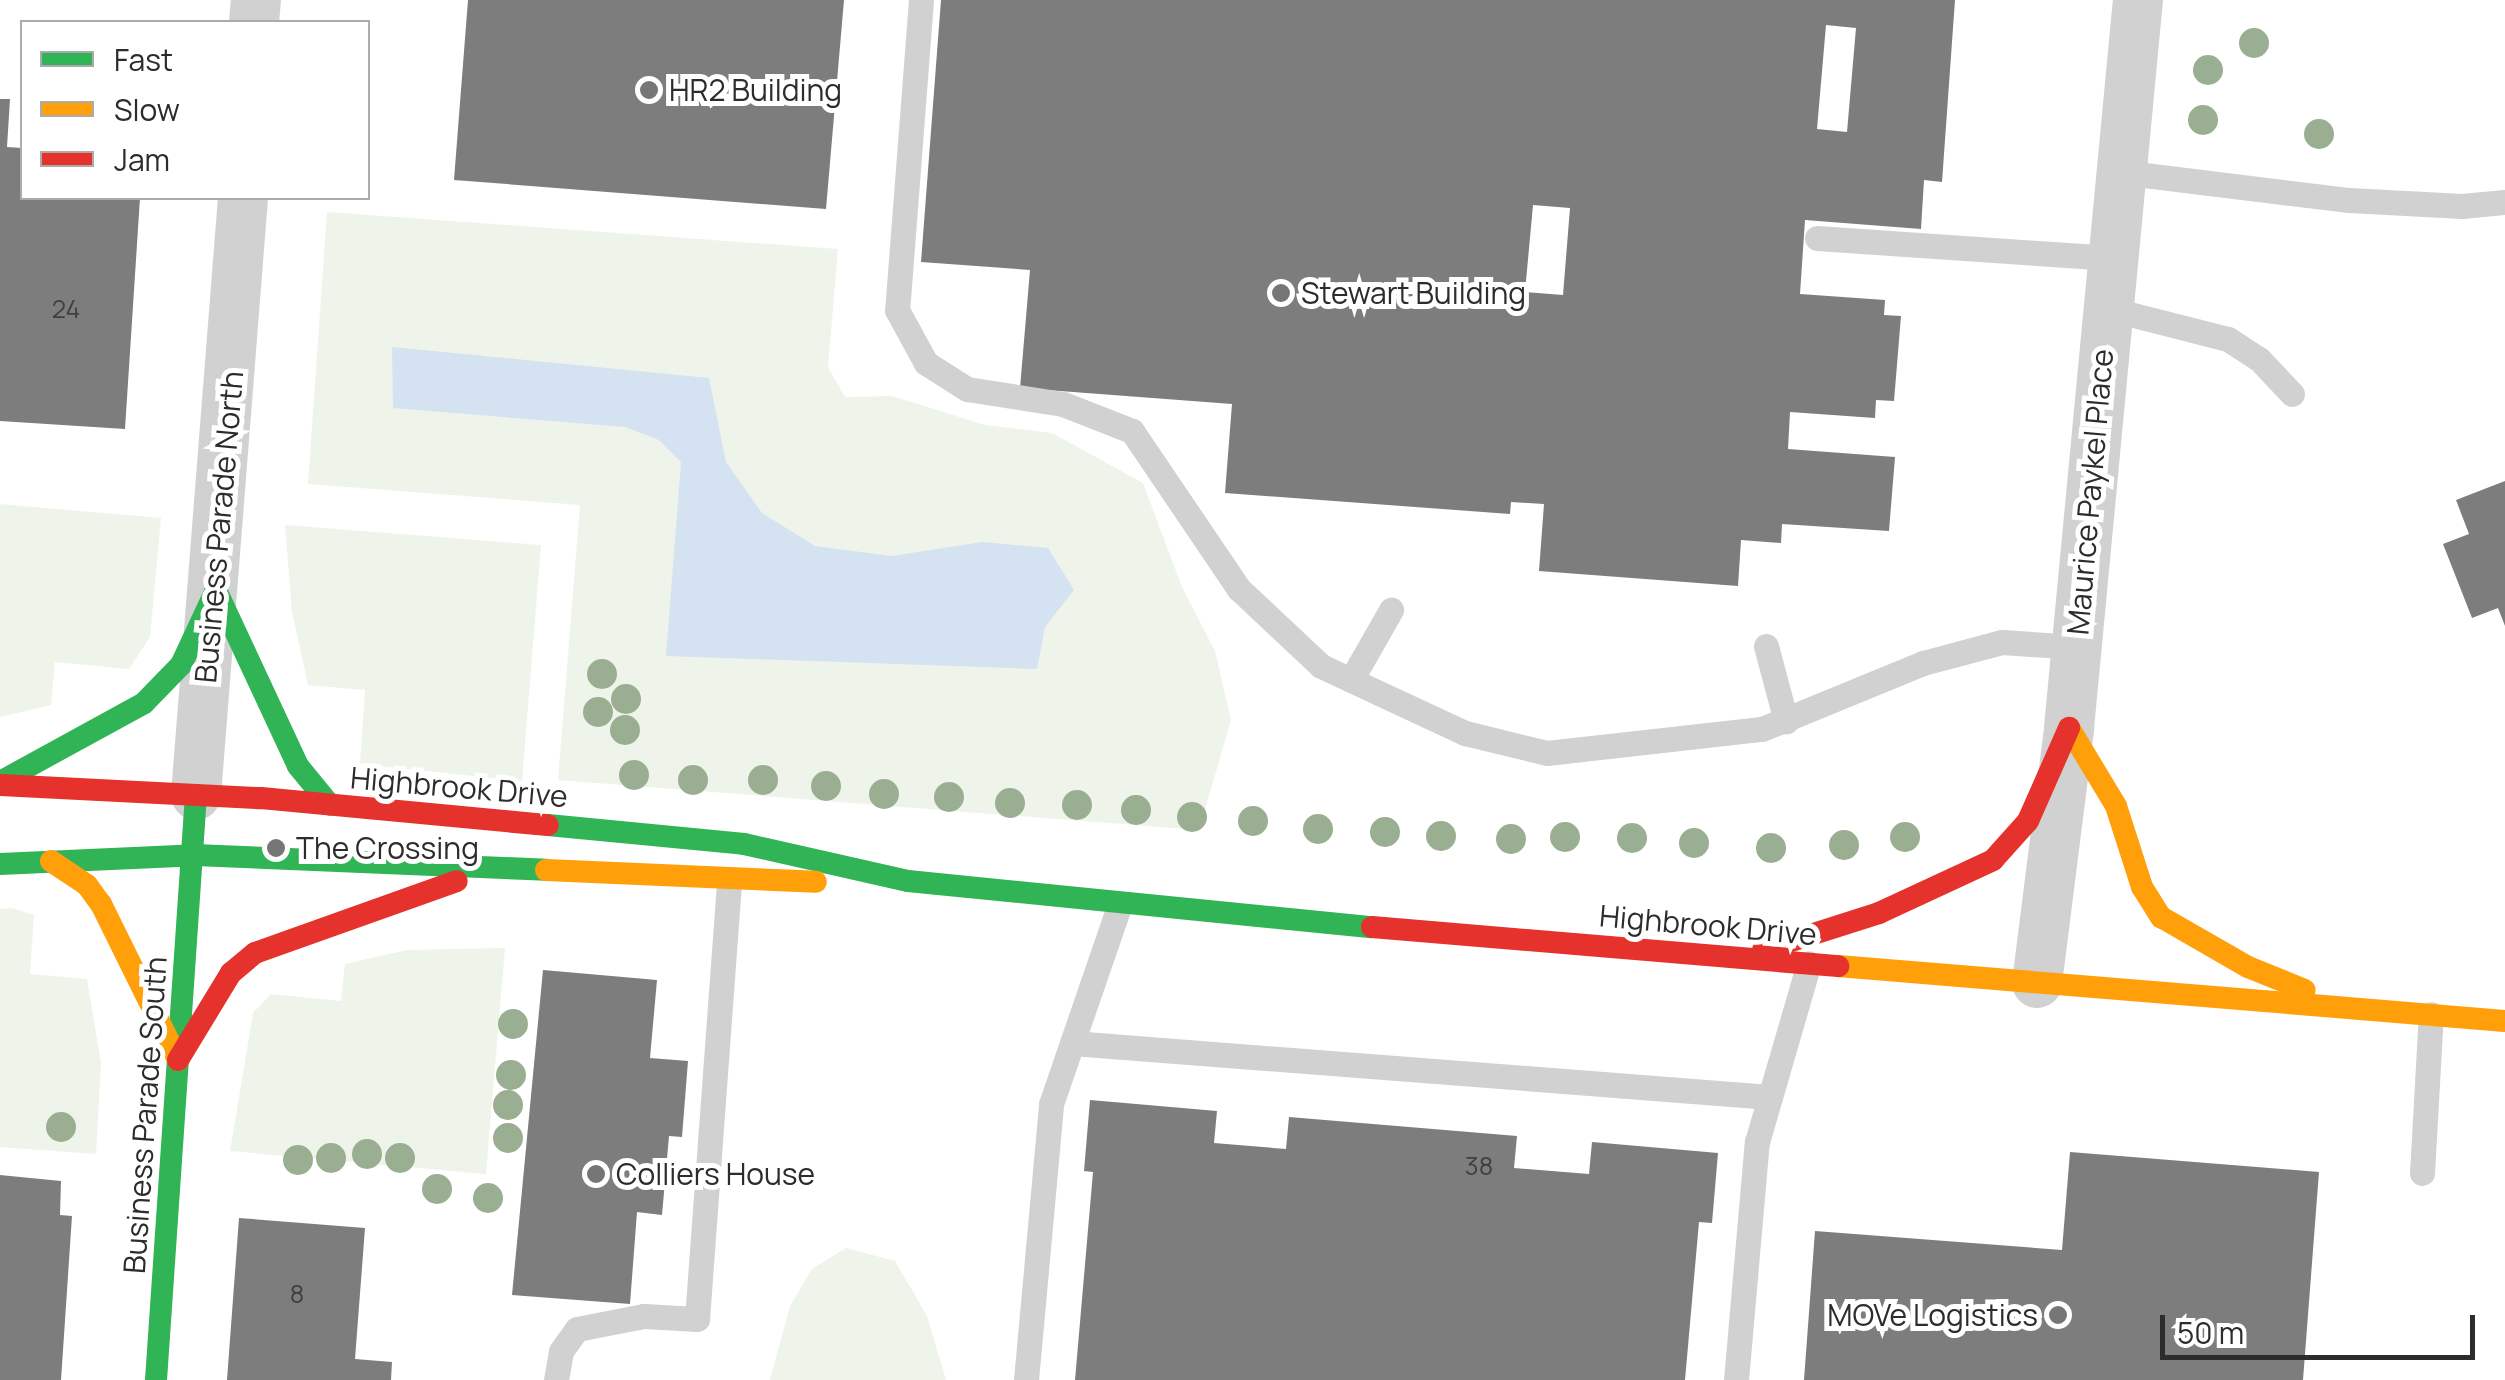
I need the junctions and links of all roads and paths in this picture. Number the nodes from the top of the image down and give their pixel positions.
1 (921, 0) edge
2 (2138, 0) edge
3 (2120, 172) junction
4 (243, 200) edge
5 (2505, 202) edge
6 (1818, 238) dead end
7 (2111, 258) junction
8 (2106, 308) junction
9 (2292, 394) dead end
10 (216, 590) junction
11 (1392, 610) dead end
12 (1766, 646) dead end
13 (2075, 648) junction
14 (1351, 680) junction
15 (1786, 721) junction
16 (2069, 728) junction
17 (0, 784) edge
18 (196, 796) junction
19 (330, 805) junction
20 (194, 856) junction
21 (51, 861) junction
22 (0, 864) edge
23 (504, 868) junction
24 (908, 881) junction
25 (728, 883) junction
26 (1118, 906) junction
27 (1736, 959) junction
28 (1809, 964) junction
29 (2037, 983) junction
30 (2350, 1008) junction
31 (2431, 1014) junction
32 (2505, 1021) edge
33 (1072, 1043) junction
34 (178, 1060) junction
35 (1770, 1097) junction
36 (2422, 1173) dead end
37 (156, 1380) edge
38 (556, 1380) edge
39 (1026, 1380) edge
40 (1736, 1380) edge

1 - 14 lane
2 - 3 street, Maurice Paykel Place
3 - 5 lane
3 - 7 street, Maurice Paykel Place
4 - 10 street, Business Parade North
6 - 7 lane
7 - 8 street, Maurice Paykel Place
8 - 9 lane
8 - 13 street, Maurice Paykel Place
10 - 17 main road
10 - 18 street, Business Parade North
10 - 19 main road
11 - 14 lane
12 - 15 lane
13 - 15 lane
13 - 16 street, Maurice Paykel Place
14 - 15 lane
16 - 27 main road
16 - 29 street, Maurice Paykel Place
16 - 30 main road
17 - 18 main road, Highbrook Drive
18 - 19 main road, Highbrook Drive
18 - 20 main road, Business Parade North
19 - 24 main road, Highbrook Drive
20 - 21 main road, Highbrook Drive
20 - 23 main road, Highbrook Drive
20 - 34 main road, Business Parade South
21 - 22 main road, Highbrook Drive
21 - 34 main road
23 - 25 main road, Highbrook Drive
23 - 34 main road
24 - 25 main road, Highbrook Drive
24 - 26 main road, Highbrook Drive
25 - 38 lane
26 - 27 main road, Highbrook Drive
26 - 33 lane
27 - 28 main road, Highbrook Drive
28 - 29 main road, Highbrook Drive
28 - 35 lane
29 - 30 main road, Highbrook Drive
30 - 31 main road, Highbrook Drive
31 - 32 main road, Highbrook Drive
31 - 36 lane
33 - 35 lane
33 - 39 lane
34 - 37 main road, Business Parade South
35 - 40 lane

